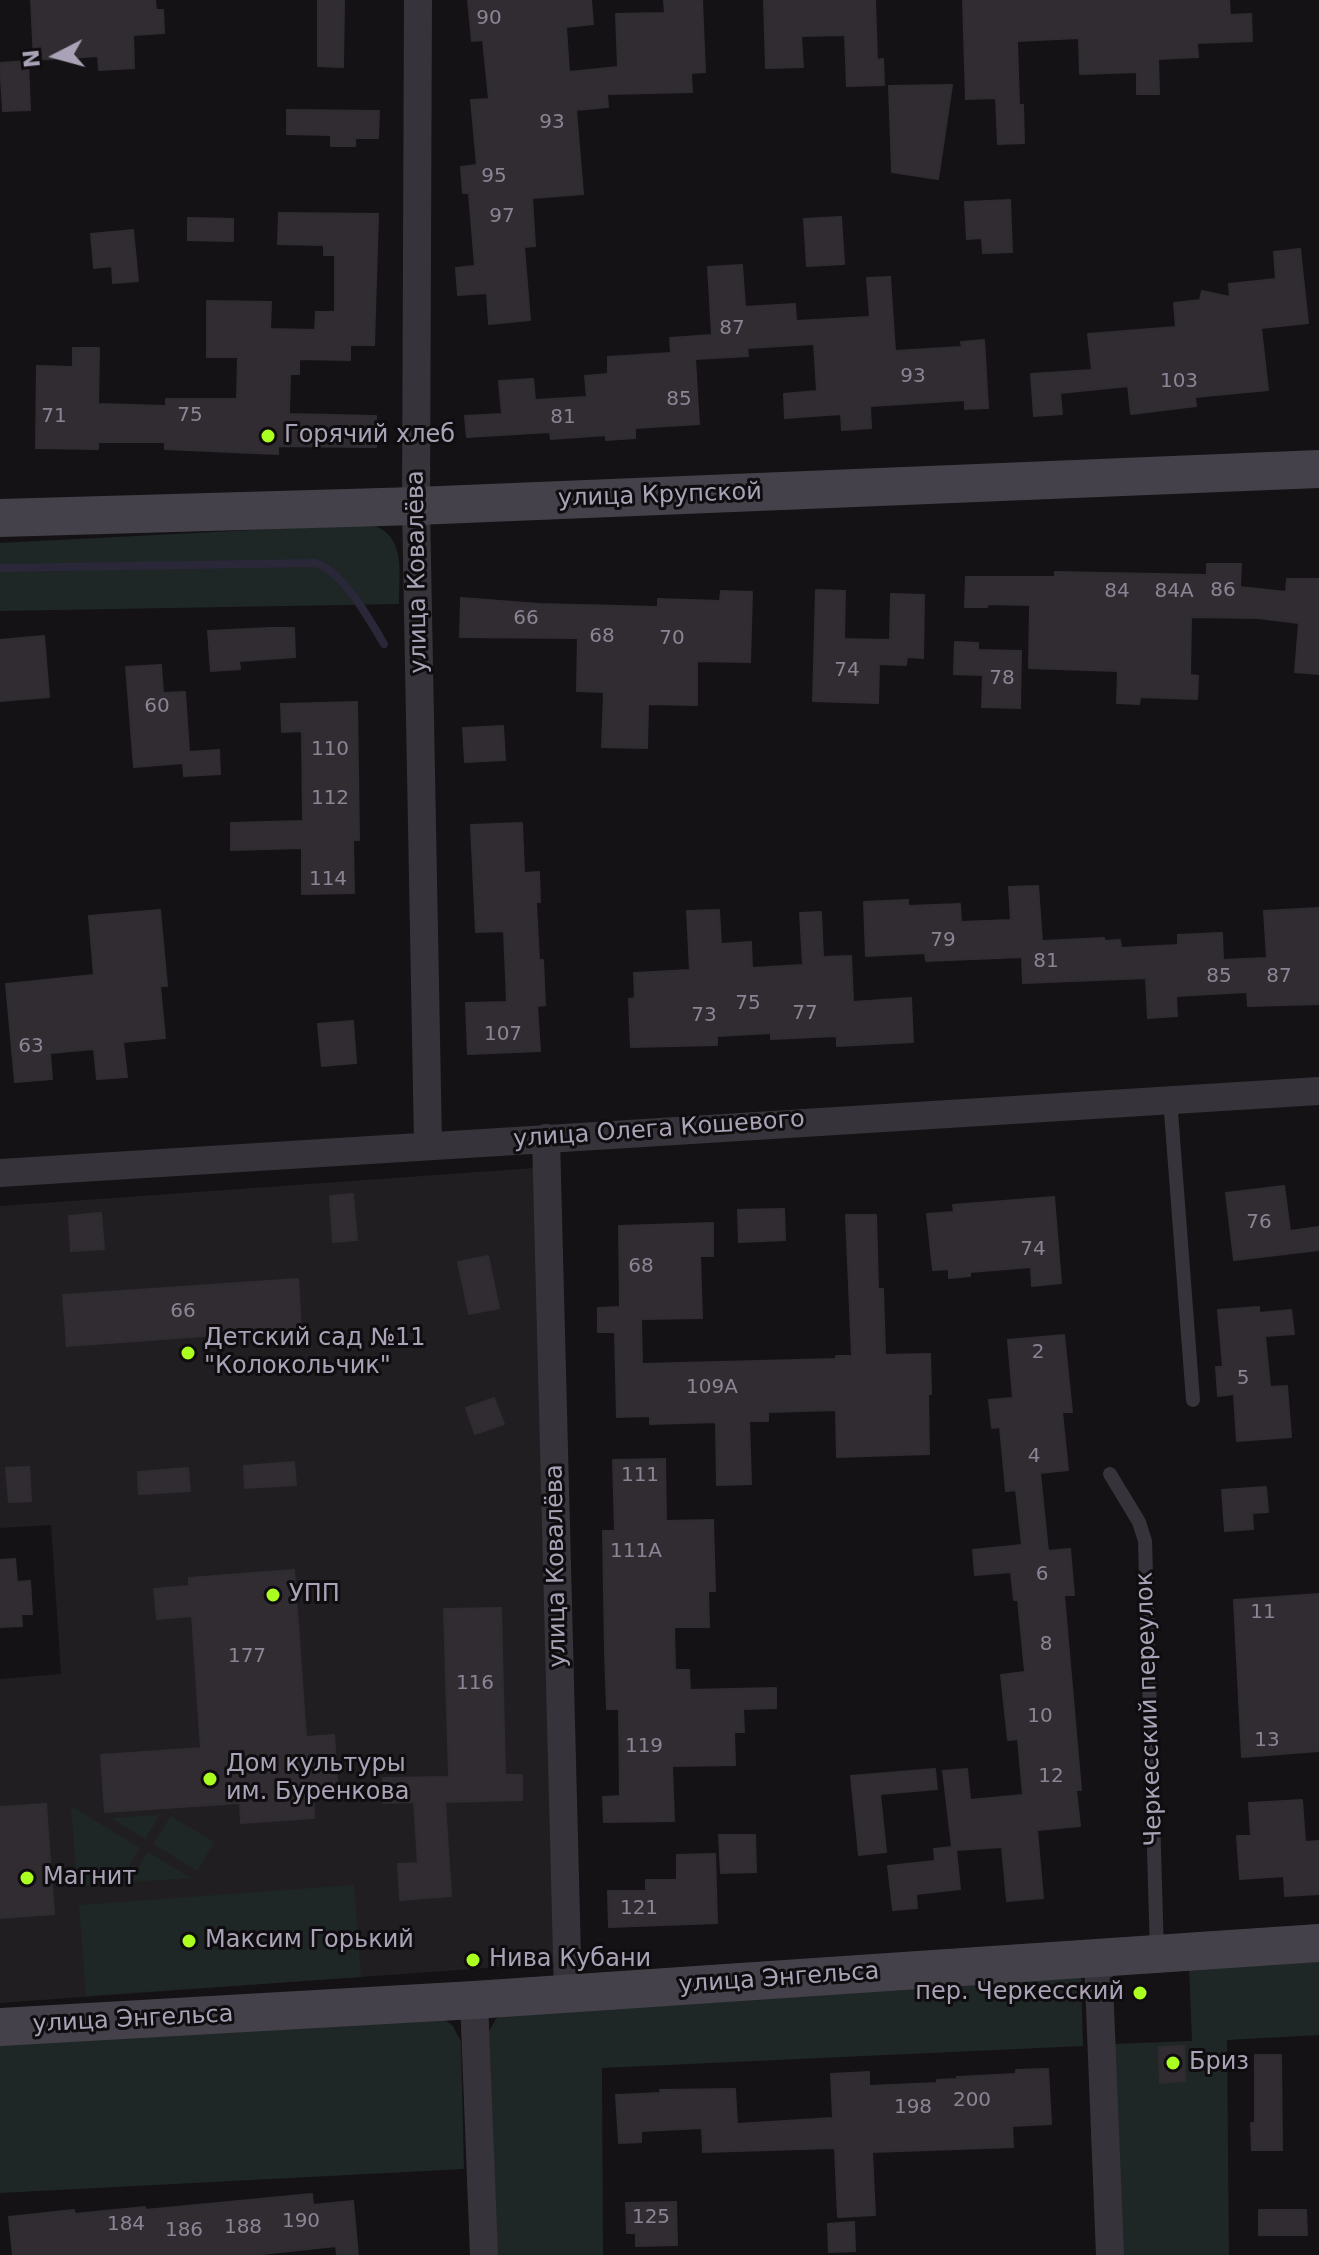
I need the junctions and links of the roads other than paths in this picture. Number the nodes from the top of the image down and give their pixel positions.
1 (418, 0) edge
2 (1319, 469) edge
3 (416, 506) junction
4 (0, 518) edge
5 (1319, 1091) edge
6 (1170, 1099) junction
7 (546, 1138) junction
8 (428, 1144) junction
9 (0, 1173) edge
10 (1193, 1400) dead end
11 (1110, 1474) dead end
12 (1319, 1943) edge
13 (1157, 1954) junction
14 (1098, 1958) junction
15 (568, 1994) junction
16 (474, 2000) junction
17 (0, 2027) edge
18 (484, 2255) edge
19 (1110, 2255) edge

1 - 3 street, улица Ковалёва
2 - 3 street, улица Крупской
3 - 4 street, улица Крупской
3 - 8 street, улица Ковалёва
5 - 6 street, улица Олега Кошевого
6 - 7 street, улица Олега Кошевого
6 - 10 lane
7 - 8 street, улица Олега Кошевого
7 - 15 street, улица Ковалёва
8 - 9 street, улица Олега Кошевого
11 - 13 lane, Черкесский переулок
12 - 13 street, улица Энгельса
13 - 14 street, улица Энгельса
14 - 15 street, улица Энгельса
14 - 19 street
15 - 16 street, улица Энгельса
16 - 17 street, улица Энгельса
16 - 18 street

